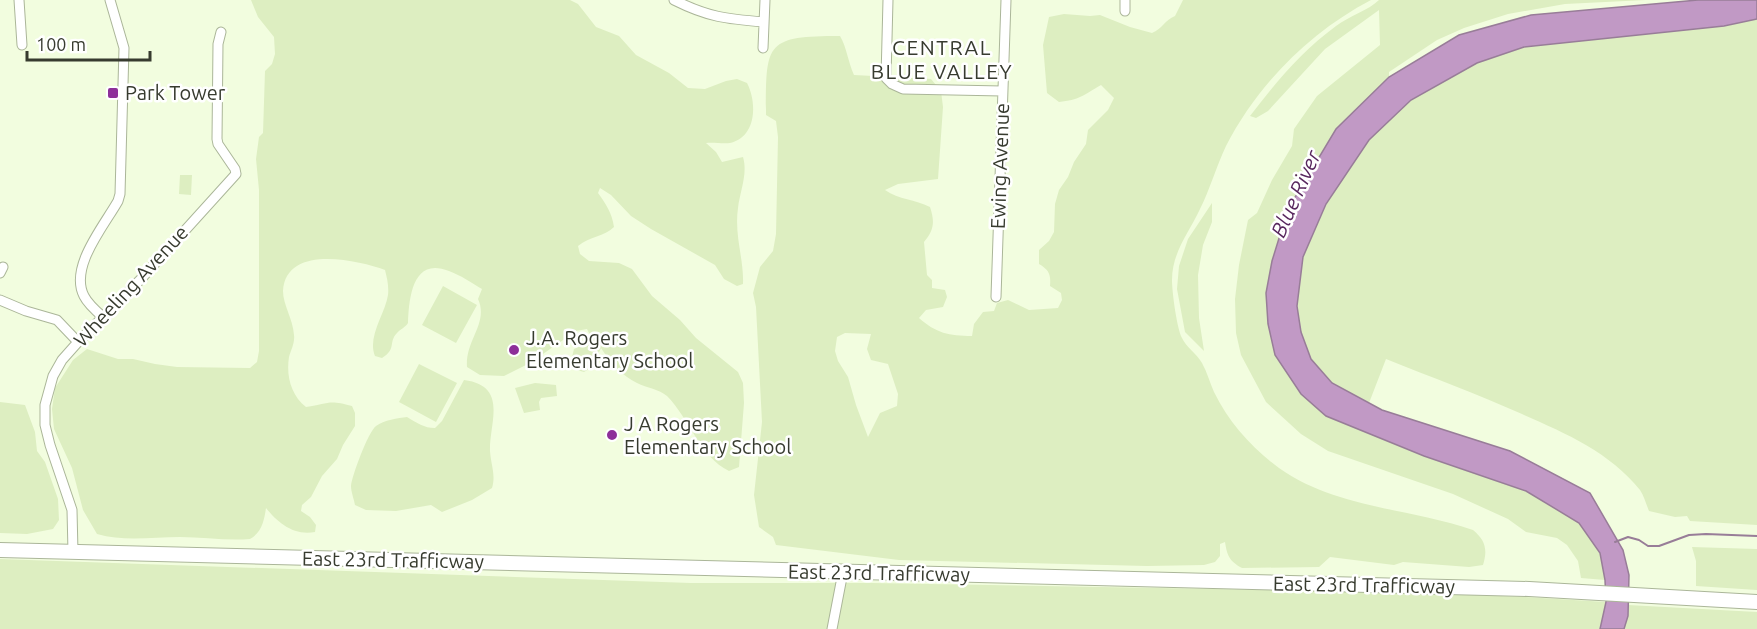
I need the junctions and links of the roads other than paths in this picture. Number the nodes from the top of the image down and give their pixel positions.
1 (19, 0) edge
2 (110, 0) edge
3 (674, 0) edge
4 (765, 0) edge
5 (888, 0) edge
6 (1006, 0) edge
7 (1125, 0) edge
8 (1125, 11) dead end
9 (764, 22) junction
10 (221, 32) dead end
11 (22, 45) dead end
12 (763, 48) dead end
13 (1002, 91) junction
14 (996, 297) dead end
15 (0, 300) edge
16 (103, 317) junction
17 (78, 342) junction
18 (0, 550) edge
19 (73, 552) junction
20 (843, 572) junction
21 (1757, 602) edge
22 (832, 629) edge

1 - 11 street
2 - 16 street
3 - 9 street
4 - 9 street
5 - 13 street
6 - 13 street, Ewing Avenue
7 - 8 street
9 - 12 street
10 - 16 street, Wheeling Avenue
13 - 14 street, Ewing Avenue
15 - 17 street
16 - 17 street, Wheeling Avenue
17 - 19 street, Wheeling Avenue
18 - 19 main road, East 23rd Trafficway
19 - 20 main road, East 23rd Trafficway
20 - 21 main road, East 23rd Trafficway
20 - 22 street

